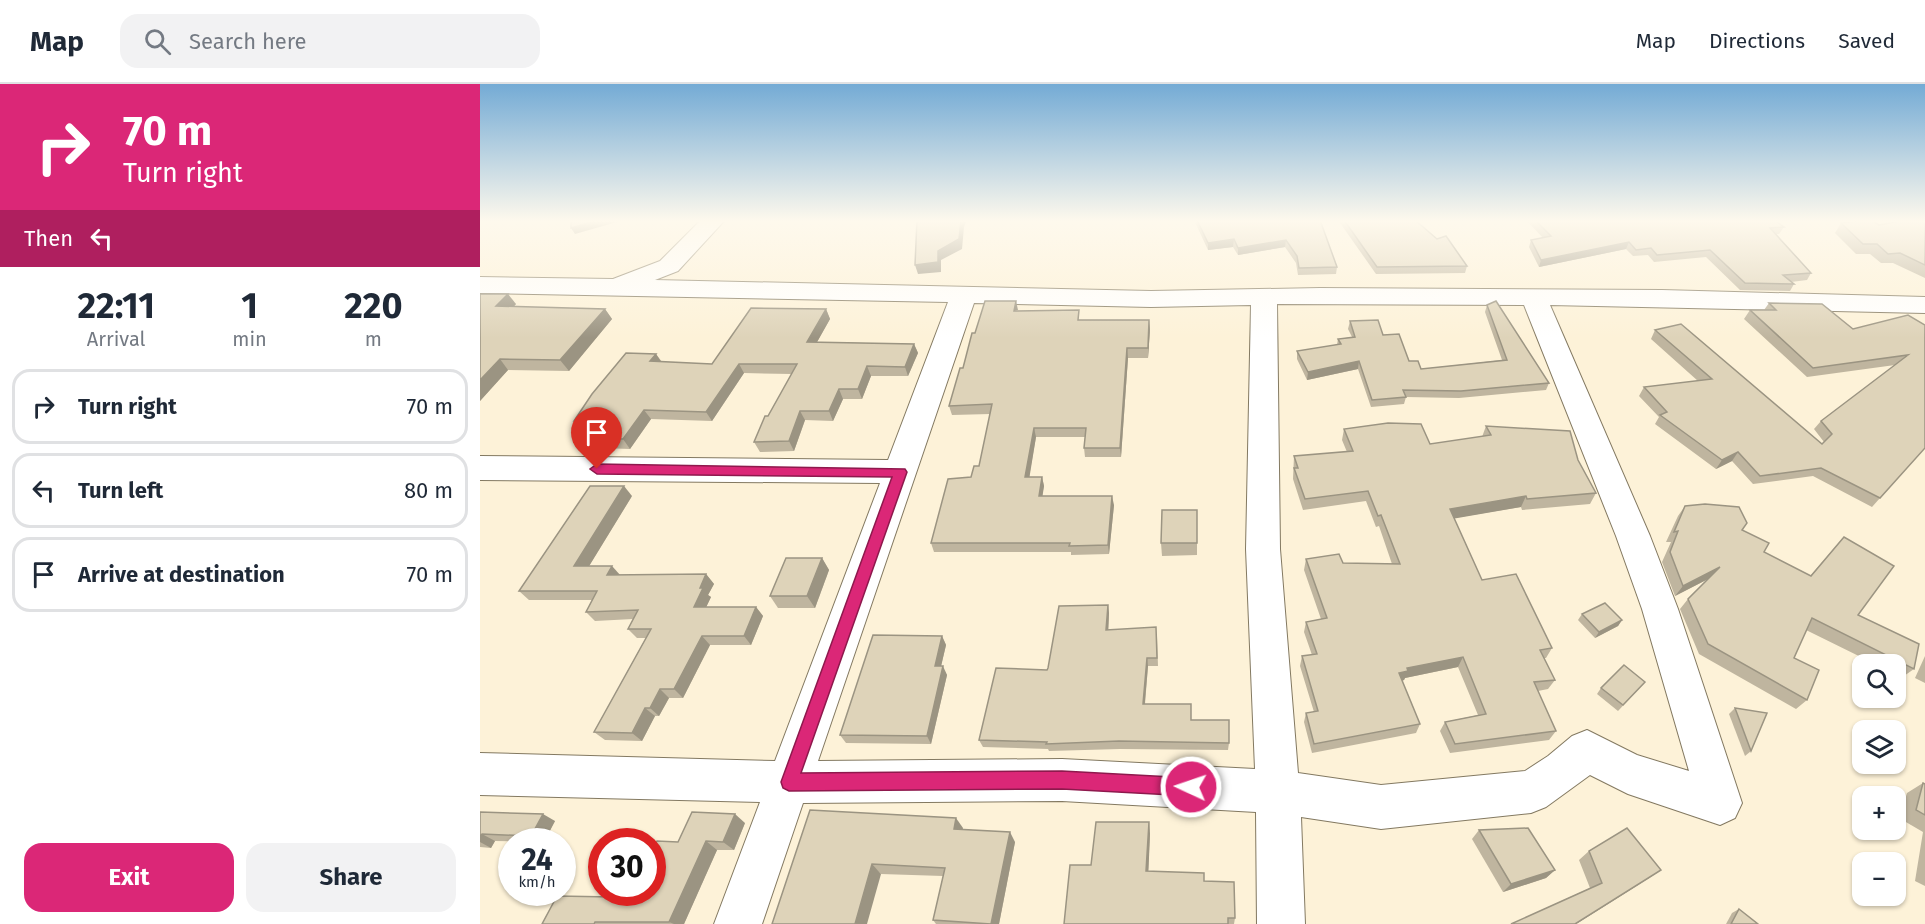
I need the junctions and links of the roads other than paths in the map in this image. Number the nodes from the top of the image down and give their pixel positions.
1 (676, 259) edge
2 (480, 285) edge
3 (616, 287) junction
4 (963, 296) junction
5 (1264, 297) junction
6 (1534, 297) junction
7 (1925, 305) edge
8 (480, 468) edge
9 (900, 472) junction
10 (480, 774) edge
11 (789, 782) junction
12 (1278, 792) junction
13 (738, 924) edge
14 (1281, 924) edge

1 - 3 street
2 - 3 street
3 - 4 street
4 - 5 street
4 - 9 street
5 - 6 street
5 - 12 street
6 - 7 street
6 - 12 street
8 - 9 street
9 - 11 street
10 - 11 street
11 - 12 street
11 - 13 street
12 - 14 street

